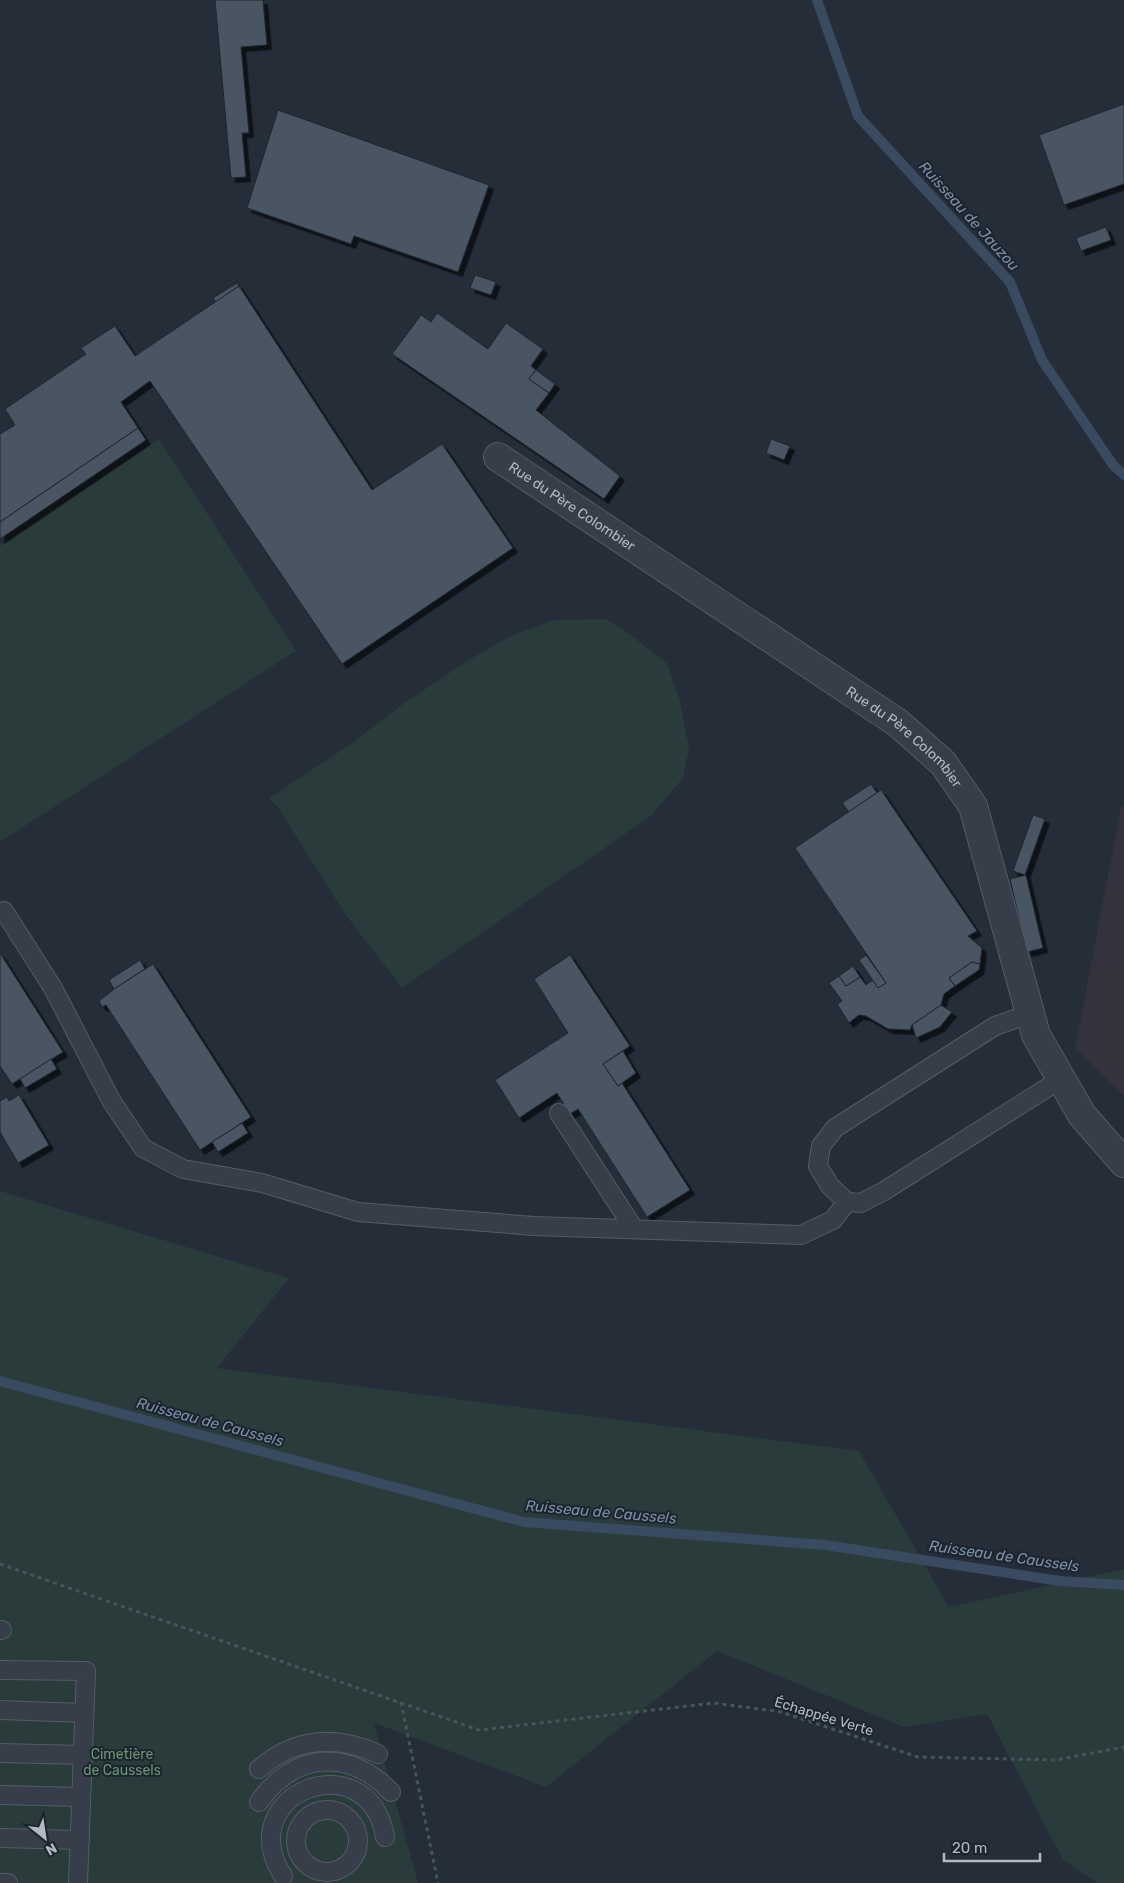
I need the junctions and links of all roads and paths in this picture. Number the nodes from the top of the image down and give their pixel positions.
1 (498, 457) dead end
2 (4, 911) dead end
3 (1030, 1014) junction
4 (1062, 1079) junction
5 (559, 1113) dead end
6 (1124, 1163) edge
7 (846, 1202) junction
8 (634, 1229) junction
9 (0, 1564) edge
10 (0, 1670) edge
11 (401, 1702) junction
12 (0, 1710) edge
13 (84, 1713) junction
14 (311, 1737) junction
15 (1124, 1747) edge
16 (0, 1753) edge
17 (378, 1754) dead end
18 (82, 1755) junction
19 (315, 1763) junction
20 (259, 1769) dead end
21 (319, 1785) junction
22 (391, 1792) dead end
23 (0, 1795) edge
24 (81, 1797) junction
25 (259, 1802) dead end
26 (323, 1810) junction
27 (385, 1837) dead end
28 (0, 1838) edge
29 (80, 1840) junction
30 (283, 1876) dead end
31 (335, 1877) edge
32 (0, 1883) edge
33 (8, 1883) edge
34 (78, 1883) edge
35 (438, 1883) edge

1 - 3 street, Rue du Père Colombier
2 - 8 lane
3 - 4 street, Rue du Père Colombier
3 - 7 lane
4 - 6 street, Rue du Père Colombier
4 - 7 lane
5 - 8 lane
7 - 8 lane
9 - 11 path, Échappée Verte
10 - 13 lane
11 - 15 path, Échappée Verte
11 - 35 path
12 - 13 lane
13 - 18 lane
14 - 17 lane
14 - 19 lane
14 - 20 lane
16 - 18 lane
18 - 24 lane
19 - 21 lane
19 - 22 lane
19 - 25 lane
21 - 26 lane
21 - 27 lane
21 - 30 lane
23 - 24 lane
24 - 29 lane
26 - 31 lane
26 - 31 lane
28 - 29 lane
29 - 34 lane
32 - 33 lane

